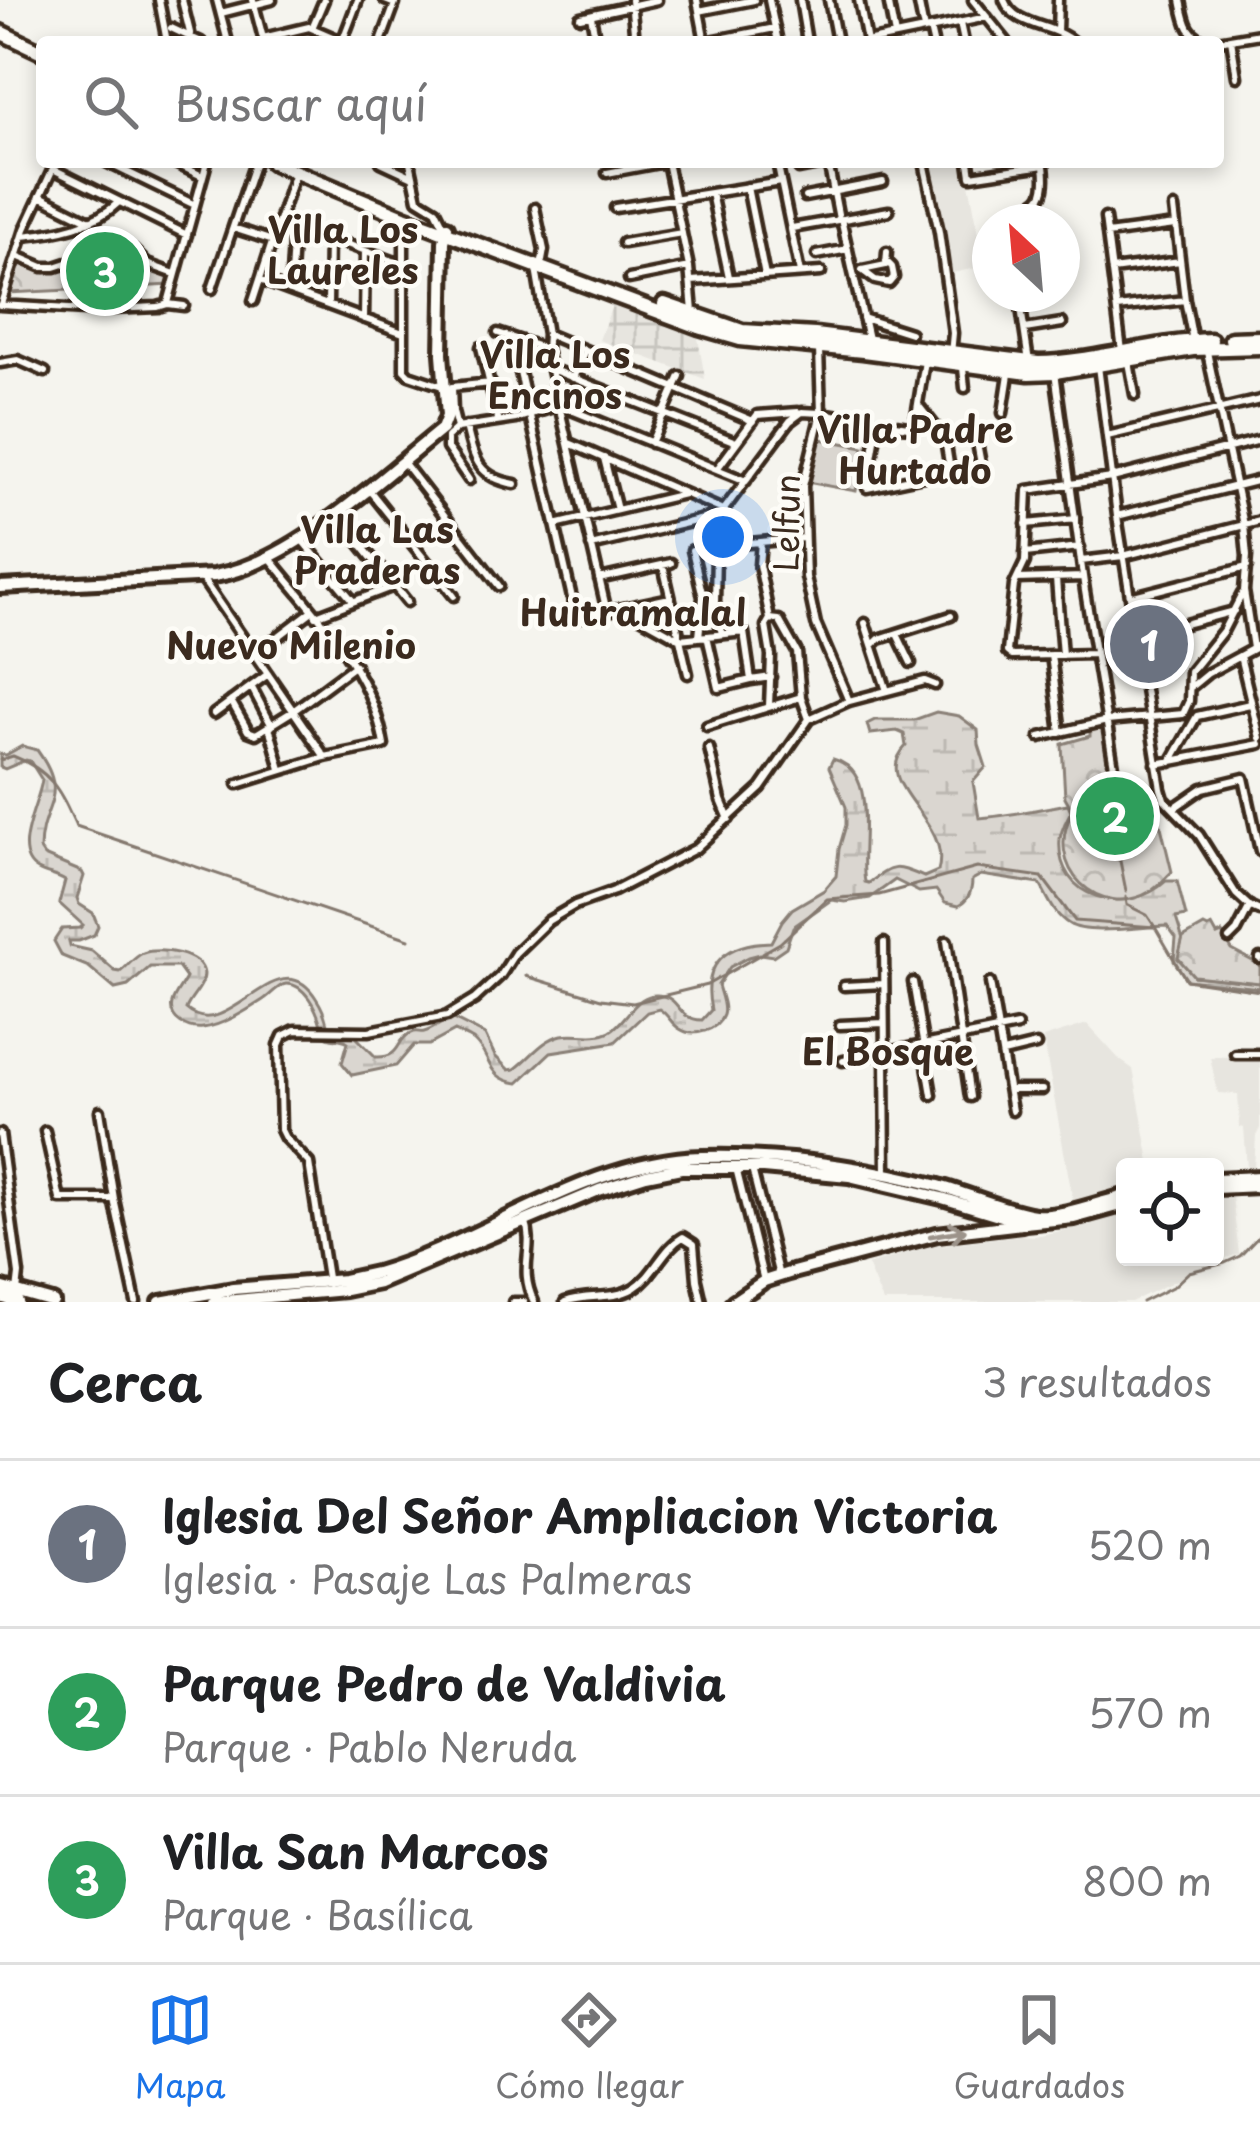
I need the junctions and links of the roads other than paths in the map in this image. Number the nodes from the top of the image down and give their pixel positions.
1 (158, 0) edge
2 (182, 0) edge
3 (217, 0) edge
4 (272, 0) edge
5 (324, 0) edge
6 (358, 0) edge
7 (386, 0) edge
8 (658, 0) edge
9 (697, 0) edge
10 (754, 0) edge
11 (770, 0) edge
12 (800, 0) edge
13 (829, 0) edge
14 (859, 0) edge
15 (888, 0) edge
16 (918, 0) edge
17 (973, 0) edge
18 (1004, 0) edge
19 (1058, 0) edge
20 (1180, 0) edge
21 (254, 2) edge
22 (631, 3) edge
23 (699, 11) junction
24 (221, 13) junction
25 (591, 15) junction
26 (580, 17) dead end
27 (987, 17) junction
28 (960, 23) junction
29 (171, 28) dead end
30 (312, 28) junction
31 (775, 28) junction
32 (927, 29) junction
33 (0, 31) edge
34 (1057, 32) junction
35 (1260, 34) edge
36 (166, 36) edge
37 (185, 36) edge
38 (188, 36) edge
39 (227, 36) edge
40 (262, 36) edge
41 (276, 36) edge
42 (330, 36) edge
43 (345, 36) edge
44 (383, 36) edge
45 (595, 36) edge
46 (634, 36) edge
47 (704, 36) edge
48 (735, 36) edge
49 (777, 36) edge
50 (806, 36) edge
51 (836, 36) edge
52 (866, 36) edge
53 (897, 36) edge
54 (904, 36) edge
55 (930, 36) edge
56 (963, 36) edge
57 (1002, 36) edge
58 (1063, 36) edge
59 (1199, 36) edge
60 (1231, 39) junction
61 (1224, 40) edge
62 (36, 46) edge
63 (1237, 77) dead end
64 (54, 168) edge
65 (58, 168) edge
66 (118, 168) edge
67 (185, 168) edge
68 (205, 168) edge
69 (253, 168) edge
70 (291, 168) edge
71 (293, 168) edge
72 (394, 168) edge
73 (411, 168) edge
74 (634, 168) edge
75 (667, 168) edge
76 (778, 168) edge
77 (803, 168) edge
78 (831, 168) edge
79 (926, 168) edge
80 (970, 168) edge
81 (1015, 168) edge
82 (1044, 168) edge
83 (799, 169) dead end
84 (608, 173) dead end
85 (412, 176) junction
86 (203, 177) junction
87 (781, 182) junction
88 (883, 182) dead end
89 (747, 187) junction
90 (834, 191) junction
91 (711, 193) junction
92 (40, 196) junction
93 (805, 197) dead end
94 (418, 199) junction
95 (675, 199) junction
96 (118, 202) junction
97 (1030, 204) edge
98 (195, 205) junction
99 (536, 208) dead end
100 (615, 208) dead end
101 (1174, 208) dead end
102 (889, 211) dead end
103 (405, 214) junction
104 (1105, 218) dead end
105 (840, 219) junction
106 (281, 220) junction
107 (90, 221) junction
108 (294, 225) junction
109 (1176, 225) junction
110 (233, 228) junction
111 (445, 228) junction
112 (792, 228) junction
113 (682, 232) junction
114 (1107, 234) junction
115 (187, 235) junction
116 (23, 236) junction
117 (329, 238) junction
118 (273, 241) junction
119 (622, 243) dead end
120 (848, 249) junction
121 (365, 251) junction
122 (817, 255) dead end
123 (17, 256) junction
124 (1180, 262) junction
125 (539, 263) junction
126 (404, 265) junction
127 (689, 267) junction
128 (1111, 270) junction
129 (857, 271) junction
130 (821, 272) dead end
131 (800, 273) junction
132 (175, 276) junction
133 (765, 276) junction
134 (629, 279) dead end
135 (729, 279) junction
136 (260, 280) junction
137 (691, 285) junction
138 (212, 289) dead end
139 (290, 291) junction
140 (1185, 300) junction
141 (253, 301) dead end
142 (168, 304) junction
143 (328, 305) junction
144 (0, 306) edge
145 (184, 306) dead end
146 (1117, 308) junction
147 (1022, 312) edge
148 (685, 317) junction
149 (863, 318) junction
150 (364, 319) junction
151 (1062, 323) dead end
152 (1024, 329) junction
153 (404, 333) junction
154 (498, 333) dead end
155 (774, 333) junction
156 (910, 333) dead end
157 (547, 334) junction
158 (512, 338) junction
159 (864, 340) junction
160 (1260, 342) edge
161 (819, 343) junction
162 (481, 346) dead end
163 (1198, 346) junction
164 (546, 349) junction
165 (585, 350) junction
166 (1125, 355) junction
167 (925, 359) junction
168 (955, 360) junction
169 (1098, 361) junction
170 (0, 363) edge
171 (1029, 368) junction
172 (551, 369) junction
173 (1010, 370) junction
174 (45, 372) dead end
175 (1055, 372) junction
176 (680, 376) dead end
177 (574, 378) junction
178 (491, 383) junction
179 (445, 387) junction
180 (676, 387) junction
181 (965, 388) dead end
182 (1135, 395) dead end
183 (1260, 400) edge
184 (559, 405) junction
185 (919, 406) junction
186 (1218, 410) junction
187 (802, 412) junction
188 (1004, 412) dead end
189 (528, 413) junction
190 (821, 413) junction
191 (664, 414) junction
192 (928, 418) junction
193 (498, 420) junction
194 (753, 421) junction
195 (878, 423) junction
196 (461, 427) junction
197 (914, 428) junction
198 (1107, 436) junction
199 (1260, 440) edge
200 (568, 442) junction
201 (736, 442) junction
202 (651, 443) junction
203 (978, 448) dead end
204 (1226, 448) junction
205 (604, 458) junction
206 (402, 460) junction
207 (717, 470) junction
208 (950, 470) junction
209 (1112, 478) junction
210 (470, 480) dead end
211 (1260, 480) edge
212 (746, 481) junction
213 (515, 484) dead end
214 (1071, 485) junction
215 (1234, 486) junction
216 (368, 488) junction
217 (684, 494) junction
218 (617, 510) junction
219 (725, 511) junction
220 (335, 514) junction
221 (1117, 516) junction
222 (585, 518) junction
223 (1076, 519) junction
224 (1260, 521) edge
225 (1026, 524) junction
226 (555, 525) junction
227 (1244, 525) junction
228 (804, 538) junction
229 (301, 539) junction
230 (760, 542) junction
231 (738, 544) dead end
232 (591, 546) junction
233 (1080, 547) junction
234 (692, 550) dead end
235 (716, 550) dead end
236 (1025, 553) junction
237 (1123, 556) junction
238 (270, 557) junction
239 (1081, 561) junction
240 (1247, 567) junction
241 (1084, 577) junction
242 (201, 578) junction
243 (599, 579) junction
244 (1017, 579) junction
245 (1056, 579) junction
246 (394, 586) junction
247 (499, 586) dead end
248 (0, 587) edge
249 (1244, 591) junction
250 (454, 596) dead end
251 (1130, 596) junction
252 (670, 598) junction
253 (353, 601) junction
254 (407, 602) dead end
255 (625, 608) junction
256 (1234, 611) junction
257 (607, 612) junction
258 (314, 614) junction
259 (951, 616) dead end
260 (770, 619) junction
261 (865, 622) dead end
262 (722, 634) junction
263 (898, 634) junction
264 (703, 637) junction
265 (1136, 637) junction
266 (680, 639) junction
267 (873, 645) junction
268 (1257, 647) edge
269 (1094, 654) junction
270 (254, 655) junction
271 (1062, 655) junction
272 (1051, 656) junction
273 (1240, 656) junction
274 (911, 663) dead end
275 (355, 665) junction
276 (268, 674) junction
277 (688, 674) dead end
278 (771, 677) junction
279 (751, 680) junction
280 (935, 686) dead end
281 (252, 688) junction
282 (1190, 688) junction
283 (887, 691) junction
284 (801, 697) junction
285 (231, 701) junction
286 (849, 701) junction
287 (1250, 704) junction
288 (769, 706) junction
289 (293, 711) junction
290 (214, 714) dead end
291 (1149, 717) junction
292 (808, 719) junction
293 (1107, 721) junction
294 (271, 726) junction
295 (707, 726) dead end
296 (1061, 733) junction
297 (1040, 737) dead end
298 (1260, 741) edge
299 (709, 748) dead end
300 (325, 757) junction
301 (1171, 762) junction
302 (1156, 764) junction
303 (281, 769) junction
304 (238, 784) dead end
305 (1118, 790) dead end
306 (1173, 808) junction
307 (729, 819) junction
308 (1260, 851) edge
309 (1250, 906) junction
310 (1260, 911) edge
311 (1229, 939) dead end
312 (947, 941) dead end
313 (884, 943) dead end
314 (913, 982) dead end
315 (991, 983) dead end
316 (884, 984) junction
317 (844, 986) dead end
318 (884, 1023) junction
319 (841, 1025) dead end
320 (1017, 1026) dead end
321 (998, 1030) junction
322 (961, 1037) junction
323 (922, 1045) junction
324 (1036, 1045) dead end
325 (884, 1053) junction
326 (1003, 1054) junction
327 (1235, 1054) dead end
328 (1260, 1054) edge
329 (843, 1061) dead end
330 (1009, 1090) junction
331 (1042, 1090) dead end
332 (932, 1096) dead end
333 (970, 1097) dead end
334 (100, 1112) dead end
335 (1012, 1112) dead end
336 (45, 1131) dead end
337 (0, 1134) edge
338 (751, 1162) junction
339 (735, 1167) junction
340 (1260, 1177) edge
341 (885, 1178) junction
342 (1224, 1183) edge
343 (1224, 1184) edge
344 (1260, 1186) edge
345 (114, 1199) junction
346 (1116, 1202) edge
347 (1116, 1203) edge
348 (525, 1220) junction
349 (1025, 1223) junction
350 (779, 1276) junction
351 (764, 1281) junction
352 (328, 1286) junction
353 (0, 1287) edge
354 (225, 1290) junction
355 (298, 1296) edge
356 (0, 1297) edge
357 (18, 1297) edge
358 (53, 1302) edge
359 (136, 1302) edge
360 (160, 1302) edge
361 (215, 1302) edge
362 (513, 1302) edge
363 (524, 1302) edge
364 (533, 1302) edge
365 (565, 1302) edge
366 (702, 1302) edge
367 (734, 1302) edge

1 - 36 street
2 - 38 street
3 - 24 street
4 - 21 street
5 - 30 street
6 - 43 street
7 - 44 street
8 - 22 street
9 - 23 street
10 - 23 street
11 - 31 street
12 - 50 street
13 - 51 street
14 - 52 street
15 - 53 street
16 - 32 street
17 - 27 street
18 - 34 street
19 - 34 street
20 - 59 street
21 - 24 street
21 - 40 street
22 - 25 street
22 - 46 street
23 - 47 street
24 - 39 street
25 - 26 street
25 - 45 street
27 - 28 street
27 - 57 street
28 - 32 street
28 - 56 street
29 - 37 street
30 - 41 street
30 - 42 street
31 - 48 street
31 - 49 street
32 - 54 street
32 - 55 street
33 - 62 main road
34 - 58 street
35 - 60 street
60 - 61 street
60 - 63 street
64 - 92 street
65 - 96 street
66 - 98 street
67 - 86 street
68 - 86 street
69 - 110 street
70 - 106 street
71 - 103 main road
72 - 85 street
73 - 85 street
74 - 84 street
75 - 95 street
76 - 87 street
77 - 83 street
78 - 90 street
79 - 168 street
80 - 81 street
82 - 97 street
85 - 94 street
86 - 98 street
87 - 89 street
87 - 112 street
88 - 90 street
89 - 91 street
89 - 133 street
90 - 93 street
90 - 105 street
91 - 95 street
91 - 135 street
92 - 107 street
92 - 116 street
94 - 103 street
94 - 111 street
95 - 100 street
95 - 113 street
96 - 107 street
96 - 115 street
98 - 115 street
99 - 125 street
101 - 109 street
102 - 105 street
103 - 111 main road
103 - 126 street
104 - 114 street
105 - 112 street
105 - 120 street
106 - 108 street
106 - 118 street
107 - 116 street
108 - 117 street
108 - 139 street
109 - 114 street
109 - 124 street
110 - 118 street
110 - 138 street
111 - 125 main road
111 - 179 street
112 - 131 street
113 - 119 street
113 - 127 street
114 - 128 street
115 - 132 street
116 - 123 street
117 - 121 street
117 - 143 street
118 - 136 street
120 - 122 street
120 - 129 street
121 - 126 street
121 - 150 street
123 - 132 street
123 - 144 street
124 - 128 street
124 - 140 street
125 - 148 main road
125 - 157 street
126 - 153 street
127 - 134 street
127 - 137 street
128 - 146 street
129 - 129 street
129 - 149 street
130 - 131 street
131 - 133 street
132 - 142 street
133 - 135 street
135 - 137 street
136 - 139 street
136 - 141 street
137 - 148 street
137 - 148 street
139 - 143 street
140 - 146 street
140 - 163 street
142 - 144 street
142 - 145 street
143 - 150 street
146 - 166 street
147 - 152 street
148 - 155 main road
148 - 161 main road
149 - 156 street
149 - 159 street
150 - 153 street
151 - 152 street
152 - 171 street
153 - 179 street
154 - 158 street
155 - 159 main road
155 - 161 main road
157 - 164 street
157 - 165 street
158 - 164 street
158 - 189 street
159 - 161 main road
159 - 168 main road
160 - 163 main road
161 - 167 main road
161 - 190 street, Lelfun
162 - 178 street
163 - 166 main road
163 - 186 street
164 - 172 street
165 - 177 street
165 - 180 street
166 - 169 main road
166 - 182 street
167 - 168 main road
167 - 185 street
168 - 171 main road
168 - 173 main road
168 - 181 street
169 - 171 main road
169 - 175 main road
169 - 198 street
170 - 174 street
171 - 173 main road
171 - 175 main road
172 - 177 street
172 - 184 street
173 - 188 street
175 - 214 street
176 - 180 street
177 - 191 street
178 - 193 street
178 - 196 street
179 - 206 street
180 - 191 street
180 - 194 street
183 - 186 street
184 - 189 street
184 - 200 street
184 - 202 street
185 - 192 street
185 - 197 street
186 - 198 street
186 - 204 street
187 - 190 street
187 - 194 street
187 - 212 street
189 - 193 street
189 - 226 street
190 - 195 street
190 - 228 street, Lelfun
191 - 201 street
191 - 202 street
192 - 197 street
192 - 208 street
193 - 196 street
194 - 201 street
195 - 197 street
195 - 208 street
196 - 210 street
196 - 213 street
198 - 209 street
199 - 204 street
200 - 205 street
200 - 222 street
201 - 207 street
202 - 207 street
203 - 208 street
204 - 209 street
204 - 215 street
205 - 217 street
205 - 218 street
206 - 216 street
206 - 247 street
207 - 212 street
209 - 214 street
209 - 221 street
211 - 215 street
212 - 219 street
214 - 223 street
214 - 225 street
215 - 221 street
215 - 227 street
216 - 220 street
216 - 250 street
217 - 218 street
217 - 219 street
218 - 222 street
219 - 232 street
220 - 229 street
220 - 246 street
221 - 237 street
222 - 226 street
222 - 232 street
223 - 225 street
223 - 233 street
224 - 227 street
225 - 236 street
226 - 257 street
227 - 237 street
227 - 240 street
228 - 230 street
228 - 286 street, Lelfun
229 - 238 street
229 - 253 street
230 - 231 street
230 - 260 street
232 - 243 street
233 - 236 street
233 - 239 street
234 - 264 street
235 - 262 street
236 - 244 street
237 - 239 street
237 - 251 street
238 - 242 street
238 - 258 street
239 - 241 street
240 - 249 street
240 - 251 street
241 - 245 street
241 - 269 street
242 - 248 street
242 - 270 street
243 - 252 street
243 - 257 street
244 - 245 street
244 - 272 street
245 - 271 street
246 - 253 street
246 - 254 street
249 - 256 street
249 - 268 street
251 - 265 street
252 - 255 street
252 - 266 street
253 - 258 street
255 - 257 street
255 - 266 street
256 - 265 street
256 - 282 street
258 - 270 street
258 - 275 street
259 - 263 street
260 - 278 street
260 - 284 street
261 - 267 street
262 - 264 street
262 - 279 street
263 - 267 street
263 - 274 street
264 - 266 street
264 - 279 street
265 - 291 street
266 - 277 street
267 - 283 street
268 - 273 street
269 - 271 street
269 - 293 street
270 - 276 street
271 - 272 street
272 - 296 street
273 - 282 street
273 - 287 street
275 - 289 street
275 - 300 street
276 - 281 street
276 - 289 street
278 - 279 street
278 - 288 street
280 - 283 street
281 - 285 street
281 - 294 street
282 - 291 street
283 - 286 street
284 - 288 street
284 - 292 street
285 - 290 street
285 - 294 street
286 - 292 street
287 - 298 street
287 - 301 street
288 - 295 street
289 - 294 street
289 - 300 street
291 - 293 street
291 - 302 street
292 - 307 street
293 - 296 street
293 - 305 street
294 - 303 street
296 - 297 street
298 - 301 street
299 - 307 street
300 - 303 street
301 - 302 street
302 - 306 street
303 - 304 street
306 - 308 street
306 - 309 street
307 - 352 street
309 - 310 street
309 - 311 street
312 - 322 street
313 - 316 street
314 - 323 street
315 - 321 street
316 - 317 street
316 - 318 street
318 - 319 street
318 - 325 street
320 - 321 street
321 - 322 street
321 - 326 street
322 - 323 street
322 - 333 street
323 - 325 street
323 - 332 street
324 - 326 street
325 - 329 street
325 - 341 street
326 - 330 street
327 - 328 street
330 - 331 street
330 - 335 street
334 - 345 street
336 - 345 street
337 - 357 street
338 - 339 street
338 - 341 street
338 - 350 street
338 - 352 street
339 - 348 street
339 - 351 street
340 - 342 street
341 - 346 street
341 - 349 street
343 - 344 street
345 - 359 street
347 - 349 street
348 - 352 street
348 - 364 street
350 -> 349 street
350 - 351 street
351 - 367 street
352 - 355 street
353 - 357 street
354 - 355 street
354 - 360 street
354 - 361 street
355 - 361 street
356 - 357 street
357 - 358 street
362 - 363 street
365 - 366 street

